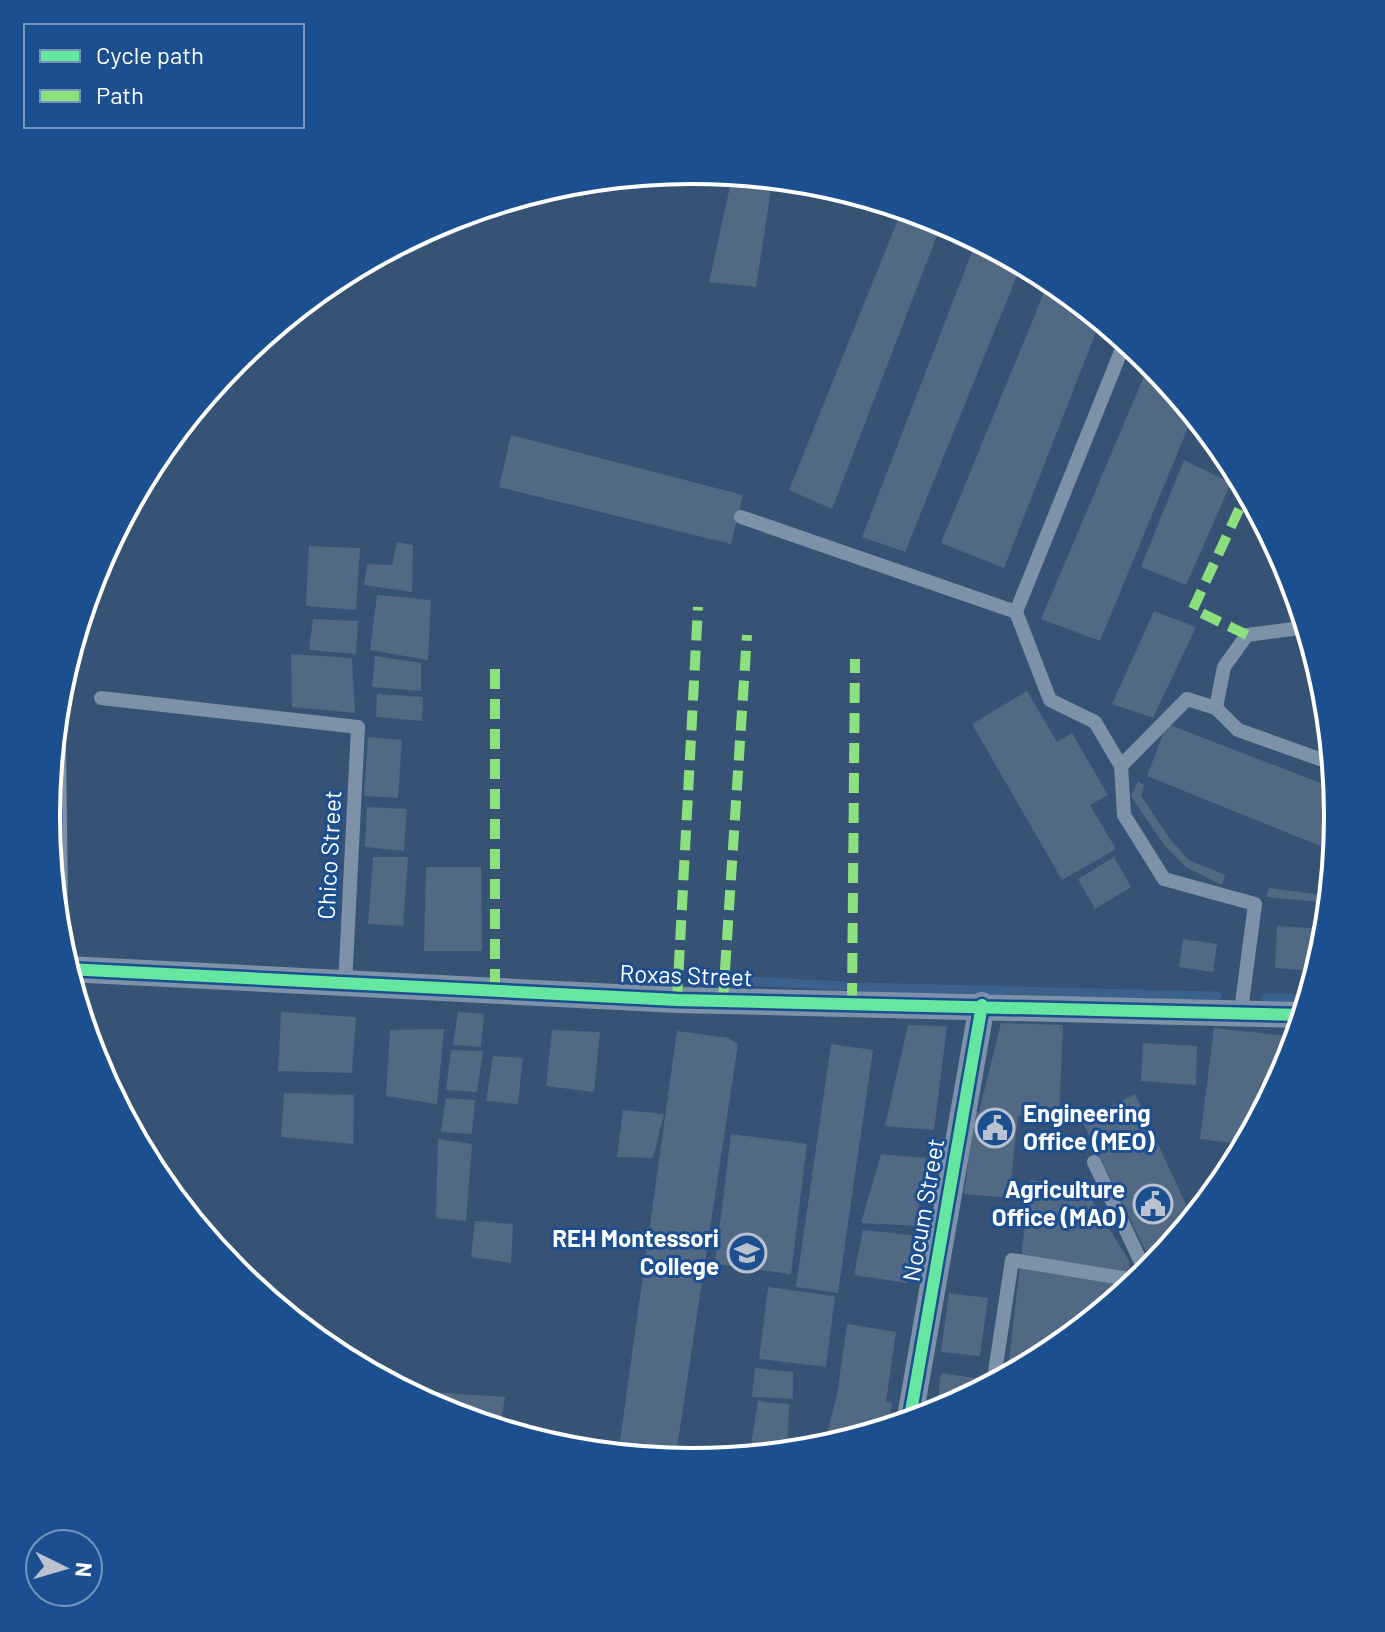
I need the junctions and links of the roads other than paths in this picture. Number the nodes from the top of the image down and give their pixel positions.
1 (1121, 351) edge
2 (741, 517) dead end
3 (1016, 612) junction
4 (1296, 629) edge
5 (101, 698) dead end
6 (1216, 708) junction
7 (1323, 760) edge
8 (1121, 766) junction
9 (79, 970) edge
10 (345, 985) junction
11 (982, 1005) junction
12 (1241, 1011) junction
13 (1292, 1014) edge
14 (1094, 1162) dead end
15 (1141, 1262) edge
16 (1124, 1278) edge
17 (995, 1371) edge
18 (911, 1409) edge

1 - 3 lane
2 - 3 lane
3 - 8 lane
4 - 6 lane
5 - 10 lane, Chico Street
6 - 7 lane
6 - 8 lane
8 - 12 lane
9 - 10 street, Roxas Street
10 - 11 street, Roxas Street
11 - 12 street, Roxas Street
11 - 18 street, Nocum Street
12 - 13 street, Roxas Street
14 - 15 lane
16 - 17 lane

